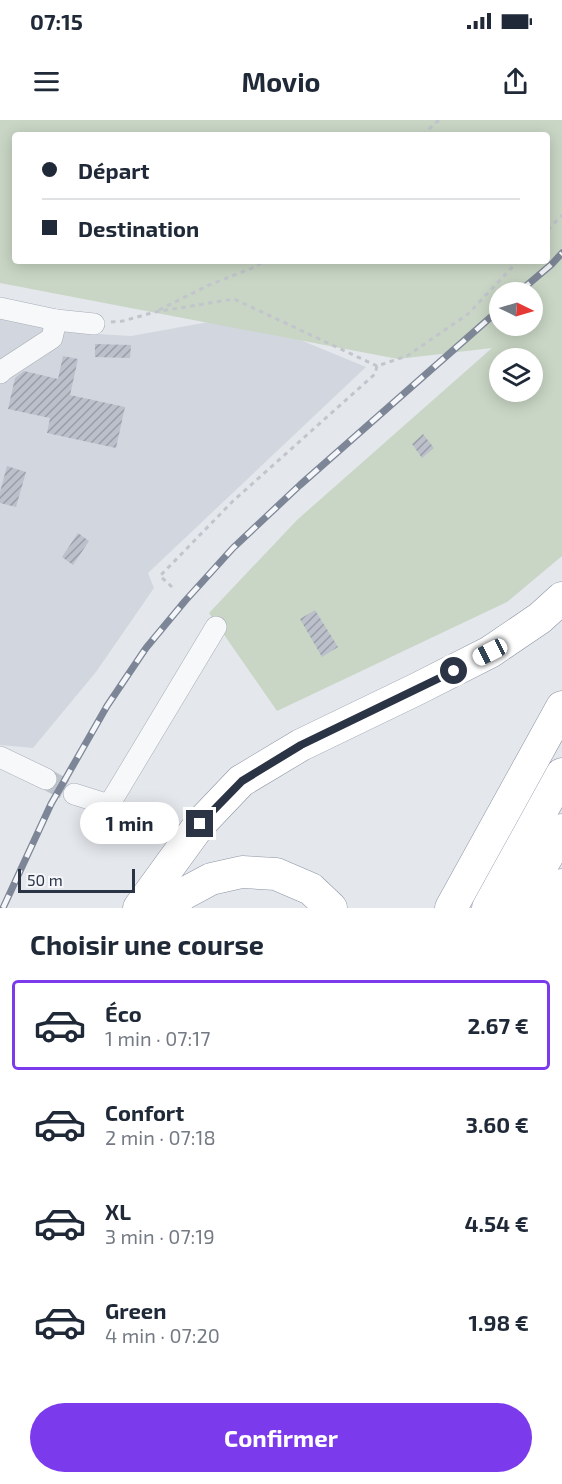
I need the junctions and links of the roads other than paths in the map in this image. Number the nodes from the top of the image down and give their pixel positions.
1 (0, 308) edge
2 (56, 320) junction
3 (94, 324) road end
4 (0, 373) edge
5 (562, 598) edge
6 (216, 627) dead end
7 (562, 707) edge
8 (0, 757) edge
9 (562, 774) edge
10 (46, 778) tunnel mouth
11 (74, 794) tunnel mouth
12 (562, 830) edge
13 (562, 885) edge
14 (139, 908) edge
15 (168, 908) edge
16 (331, 908) edge
17 (451, 908) edge
18 (488, 908) edge
19 (518, 908) edge
20 (551, 908) edge

1 - 2 street
2 - 3 street
2 - 4 street
5 - 14 highway
6 - 11 street
7 - 17 highway
8 - 10 street
9 - 18 highway
12 - 19 highway
13 - 20 highway
15 - 16 highway

